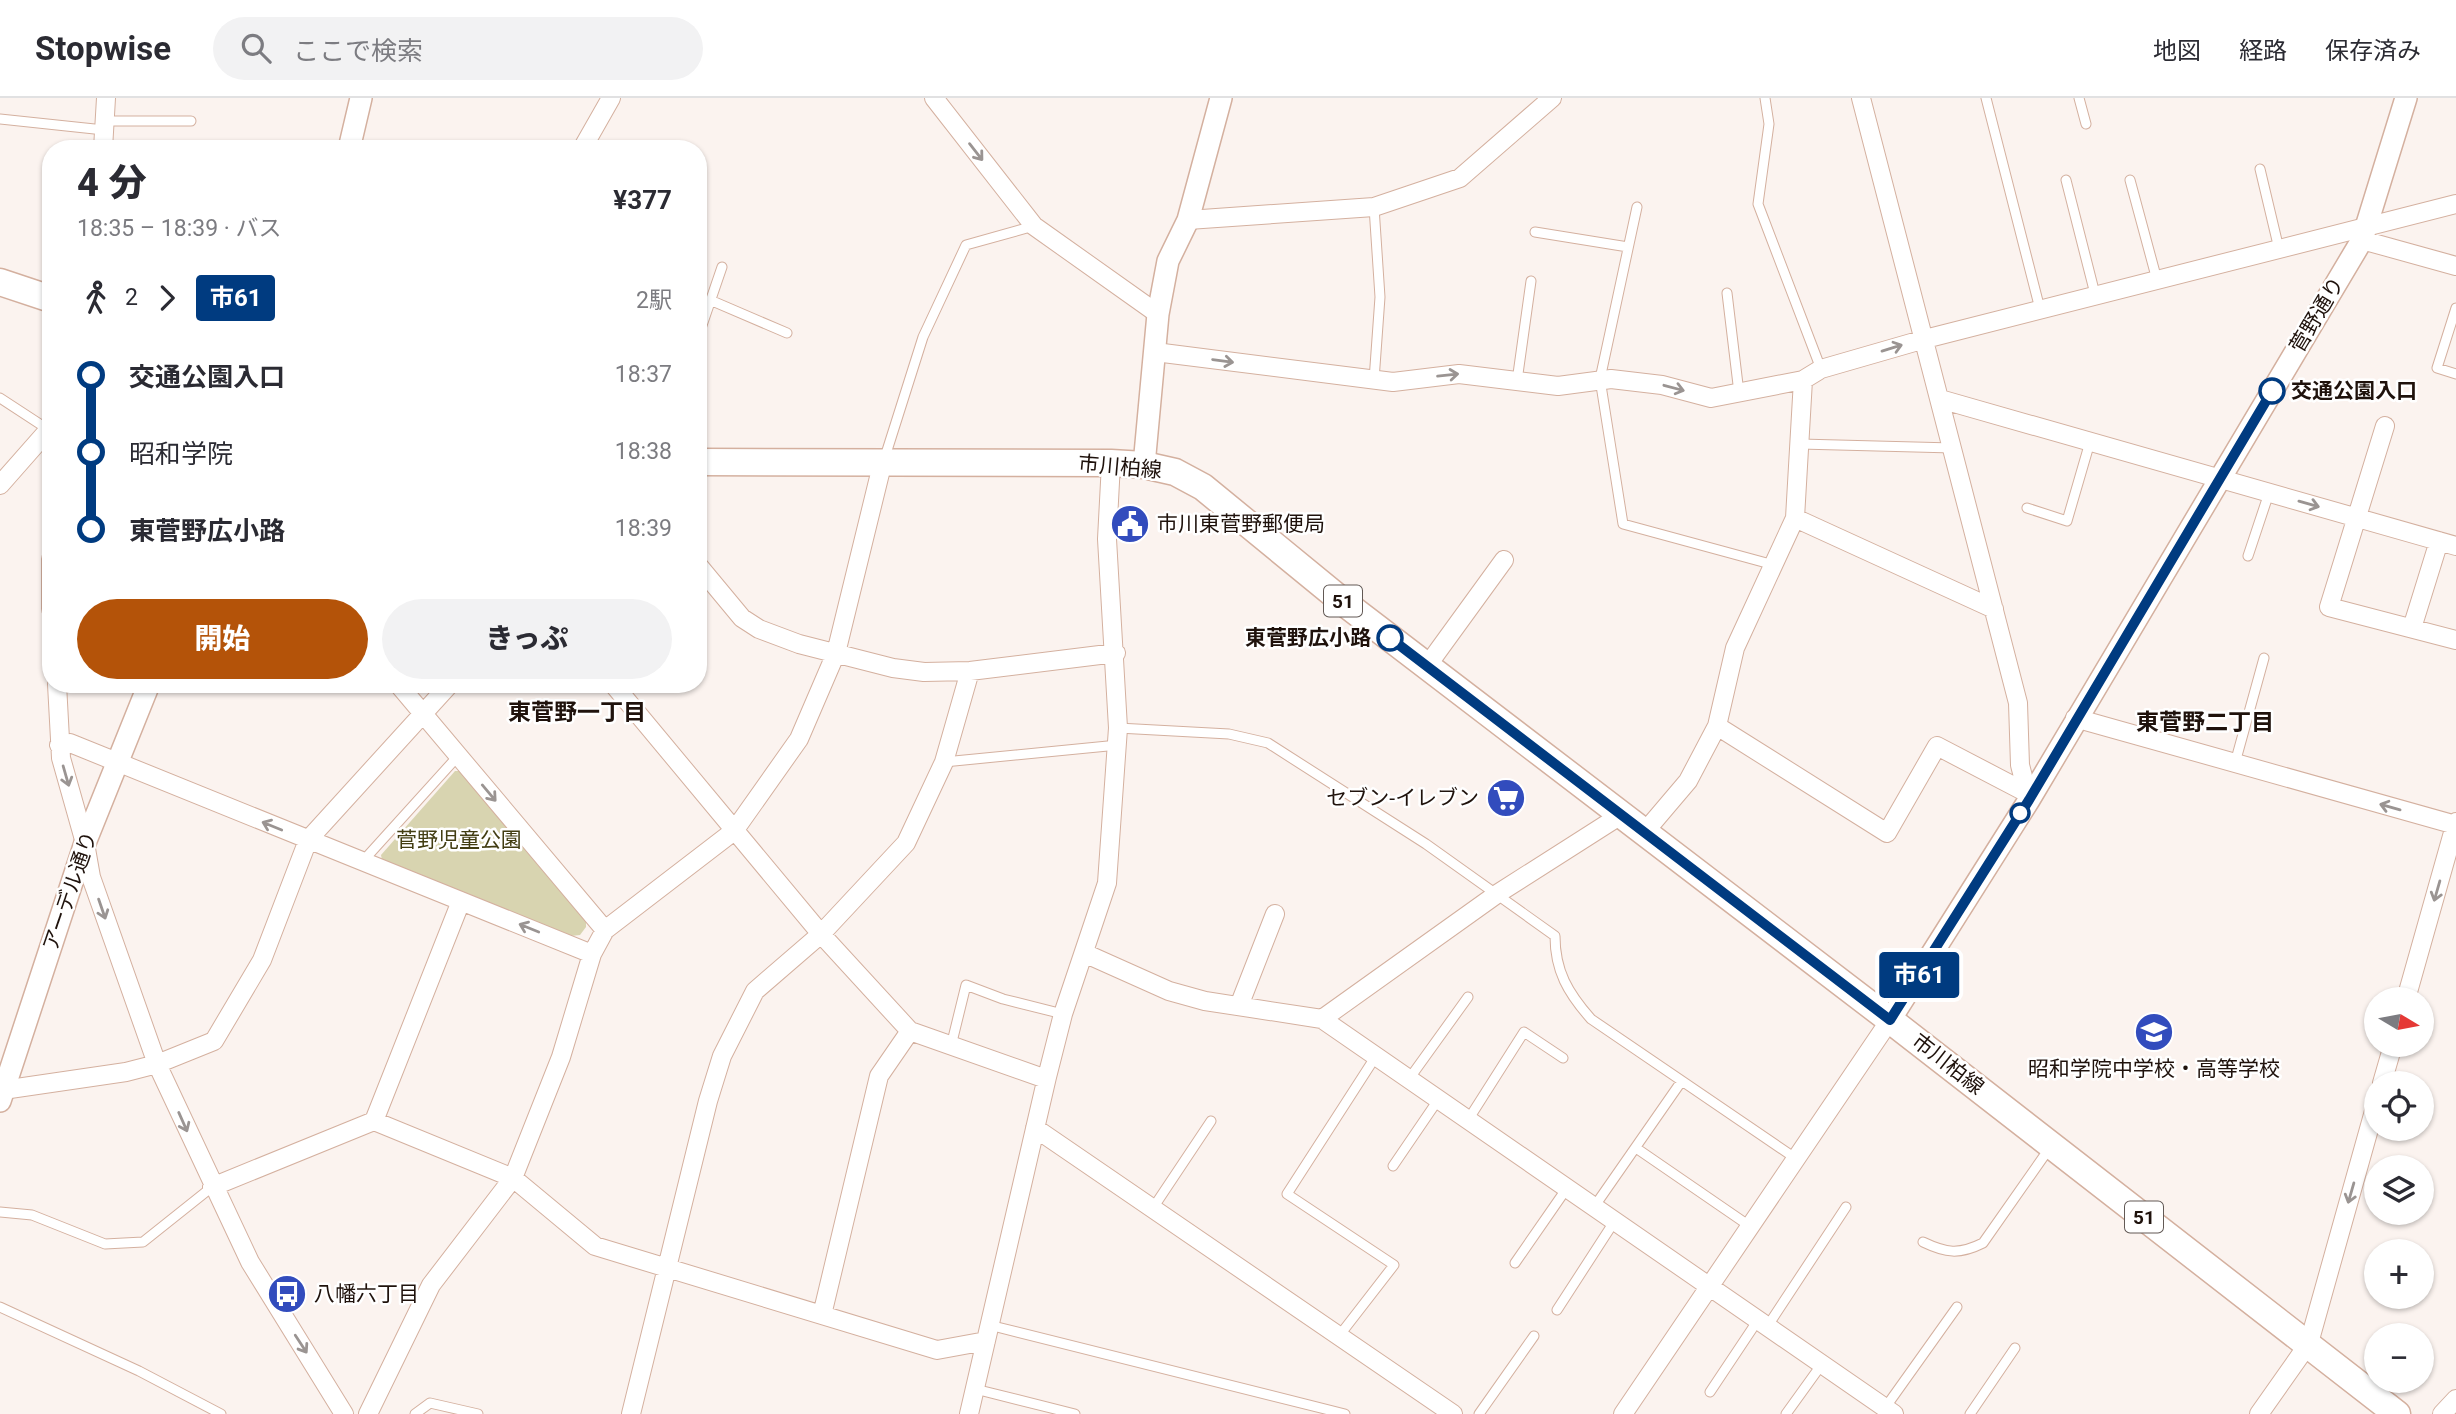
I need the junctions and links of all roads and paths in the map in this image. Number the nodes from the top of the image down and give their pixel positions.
1 (106, 98) edge
2 (361, 98) edge
3 (611, 98) edge
4 (934, 98) edge
5 (1221, 98) edge
6 (1552, 98) edge
7 (1765, 98) edge
8 (1861, 98) edge
9 (1986, 98) edge
10 (2080, 98) edge
11 (2406, 98) edge
12 (0, 119) edge
13 (191, 121) dead end
14 (2086, 124) dead end
15 (105, 125) junction
16 (104, 140) edge
17 (351, 140) edge
18 (587, 140) edge
19 (2260, 169) dead end
20 (2066, 180) dead end
21 (2130, 180) dead end
22 (2456, 204) edge
23 (1374, 207) junction
24 (1637, 207) dead end
25 (1188, 220) junction
26 (1034, 226) junction
27 (1535, 232) dead end
28 (2364, 233) junction
29 (1628, 247) junction
30 (2279, 248) junction
31 (722, 267) dead end
32 (2456, 267) edge
33 (2157, 280) junction
34 (1531, 281) dead end
35 (0, 282) edge
36 (1727, 293) dead end
37 (2095, 294) junction
38 (42, 296) edge
39 (710, 300) junction
40 (2456, 308) edge
41 (707, 309) edge
42 (2040, 309) junction
43 (1158, 314) junction
44 (787, 333) dead end
45 (1925, 338) junction
46 (1155, 352) junction
47 (1821, 369) junction
48 (2456, 374) edge
49 (1600, 379) junction
50 (1374, 380) junction
51 (1803, 380) junction
52 (1517, 381) junction
53 (1739, 393) junction
54 (0, 398) edge
55 (1940, 399) junction
56 (42, 424) edge
57 (2385, 426) dead end
58 (42, 438) edge
59 (2090, 442) junction
60 (1800, 444) junction
61 (1953, 448) junction
62 (883, 461) junction
63 (707, 462) edge
64 (1111, 463) junction
65 (1144, 465) junction
66 (2220, 479) junction
67 (0, 485) edge
68 (2269, 493) junction
69 (2027, 508) dead end
70 (2356, 517) junction
71 (1796, 518) junction
72 (2448, 543) edge
73 (2248, 556) dead end
74 (1504, 560) dead end
75 (1774, 565) junction
76 (707, 576) edge
77 (1994, 609) junction
78 (2412, 628) junction
79 (2456, 639) edge
80 (836, 653) junction
81 (1116, 653) junction
82 (2264, 657) dead end
83 (1427, 666) junction
84 (970, 671) junction
85 (57, 693) edge
86 (145, 693) edge
87 (406, 693) edge
88 (442, 693) edge
89 (620, 693) edge
90 (423, 714) junction
91 (2075, 718) junction
92 (1717, 726) junction
93 (1118, 736) junction
94 (60, 745) junction
95 (458, 756) junction
96 (944, 762) junction
97 (116, 763) junction
98 (2235, 763) junction
99 (2028, 796) junction
100 (1621, 815) junction
101 (2456, 824) edge
102 (734, 831) junction
103 (1643, 834) junction
104 (308, 840) junction
105 (85, 843) junction
106 (363, 862) junction
107 (1497, 894) junction
108 (461, 901) junction
109 (1275, 914) dead end
110 (605, 930) junction
111 (821, 934) junction
112 (1084, 953) junction
113 (592, 954) junction
114 (2409, 987) edge
115 (1468, 997) dead end
116 (1239, 1006) junction
117 (1063, 1014) junction
118 (1322, 1019) junction
119 (1890, 1020) junction
120 (910, 1031) junction
121 (951, 1046) junction
122 (1376, 1056) junction
123 (1563, 1058) dead end
124 (158, 1065) junction
125 (1046, 1079) junction
126 (1409, 1079) junction
127 (1681, 1082) junction
128 (2, 1096) edge
129 (1438, 1100) junction
130 (1468, 1120) junction
131 (374, 1121) junction
132 (1211, 1121) dead end
133 (1035, 1128) junction
134 (2366, 1141) edge
135 (2052, 1145) junction
136 (1636, 1148) junction
137 (1798, 1160) junction
138 (1393, 1166) dead end
139 (513, 1178) junction
140 (212, 1187) junction
141 (1567, 1188) junction
142 (1594, 1207) junction
143 (1846, 1207) dead end
144 (1153, 1208) junction
145 (0, 1212) edge
146 (1615, 1222) junction
147 (1751, 1227) junction
148 (1923, 1242) dead end
149 (1515, 1264) dead end
150 (668, 1268) junction
151 (1710, 1287) junction
152 (0, 1307) edge
153 (1957, 1307) dead end
154 (1557, 1310) dead end
155 (822, 1315) junction
156 (1763, 1324) junction
157 (988, 1333) junction
158 (1339, 1336) junction
159 (1534, 1336) dead end
160 (2309, 1343) junction
161 (2015, 1348) dead end
162 (1822, 1364) junction
163 (975, 1389) junction
164 (1710, 1392) dead end
165 (2456, 1399) edge
166 (1890, 1411) edge
167 (375, 1412) edge
168 (1451, 1413) edge
169 (221, 1414) edge
170 (344, 1414) edge
171 (415, 1414) edge
172 (478, 1414) edge
173 (631, 1414) edge
174 (969, 1414) edge
175 (1075, 1414) edge
176 (1345, 1414) edge
177 (1479, 1414) edge
178 (1623, 1414) edge
179 (1786, 1414) edge
180 (1970, 1414) edge
181 (2259, 1414) edge
182 (2398, 1414) edge
183 (2442, 1414) edge

1 - 15 street
2 - 17 street
3 - 18 street
4 -> 26 street
5 - 25 street
6 - 23 street
7 - 47 lane
8 - 45 street
9 - 42 lane
10 - 14 lane
11 - 28 street, 菅野通り
12 - 15 lane
13 - 15 lane
15 - 16 street
19 - 30 lane
20 - 37 lane
21 - 33 lane
22 - 28 street
23 - 25 street
23 - 50 lane
24 - 29 lane
25 - 43 street
26 - 43 street
26 - 62 lane
27 - 29 lane
28 - 30 street
28 - 32 street
28 - 66 street, 菅野通り
29 - 49 lane
30 - 33 street
31 - 39 lane
33 - 37 street
34 - 52 lane
35 - 38 main road
36 - 53 lane
37 - 42 street
39 - 41 lane
39 - 44 lane
40 - 48 lane
42 - 45 street
43 - 46 street
47 -> 45 street
45 - 55 street
46 -> 50 street
46 - 65 street
47 - 51 street
49 - 52 street
49 -> 53 street
49 - 75 lane
50 -> 52 street
51 - 53 street
51 - 60 street
54 - 56 lane
55 - 59 street
55 - 61 street
57 - 70 street
58 - 67 street
59 - 66 street
59 - 69 lane
60 - 61 lane
60 - 71 street
61 - 77 street
62 - 63 main road, 市川柏線 / 51
62 - 64 main road, 市川柏線 / 51
62 - 80 street
64 - 65 main road, 市川柏線 / 51
64 - 81 street
65 - 83 main road, 市川柏線 / 51
66 - 68 street
66 - 91 street, 菅野通り
68 -> 70 street
68 - 73 lane
70 - 72 street
70 - 78 street
71 - 75 street
71 - 77 street
72 - 78 street
74 - 83 street
75 - 92 street
76 - 80 street
77 - 99 street
78 - 79 street
80 - 84 street
80 - 102 street
81 - 84 street
81 - 93 street
82 - 98 lane
83 - 100 main road, 市川柏線 / 51
84 - 96 street
85 - 94 street
86 - 97 street, アーデル通り
87 - 90 street
88 - 90 street
89 - 102 street
90 - 95 street
90 - 104 street
91 - 98 street
91 - 99 street, 菅野通り
92 - 99 street
92 - 103 street
93 - 96 lane
93 - 107 lane
93 - 112 street
94 - 97 street
94 -> 105 street
95 - 106 lane
95 -> 110 street
96 - 111 street
104 -> 97 street
97 - 105 street, アーデル通り
101 -> 98 street
99 - 119 street, 菅野通り
100 - 103 main road, 市川柏線 / 51
100 - 107 street
101 -> 114 street
102 - 110 street
102 - 111 street
103 - 119 main road, 市川柏線 / 51
104 - 106 street
104 - 124 street
105 -> 124 street
105 - 128 street, アーデル通り
106 - 108 street
107 - 118 street
107 - 127 lane
113 -> 108 street
108 - 131 street
109 - 116 street
110 - 113 street
111 - 120 street
111 - 150 street
112 - 116 street
112 - 117 street
113 - 139 street
115 - 126 lane
116 - 118 street
117 - 121 lane
117 - 125 street
118 - 122 street
119 - 135 main road, 市川柏線 / 51
119 - 137 street
120 - 121 street
120 - 155 street
121 - 125 street
122 - 126 street
122 - 158 lane
123 - 130 lane
124 - 128 street
124 -> 140 street
125 - 133 street
126 - 129 street
127 - 136 lane
127 - 137 lane
129 - 130 street
129 - 138 lane
130 - 141 street
131 - 139 street
131 - 140 street
132 - 144 lane
133 - 144 street
133 - 157 street
134 -> 160 street
135 - 148 lane
135 - 160 main road, 市川柏線 / 51
136 - 142 lane
136 - 147 lane
137 - 147 street
139 - 150 street
139 - 167 street
140 - 145 lane
140 -> 170 street
141 - 142 street
141 - 149 lane
142 - 146 street
143 - 156 lane
144 - 158 street
146 - 151 street
146 - 154 lane
147 - 151 street
150 - 155 street
150 - 173 street
151 - 156 street
151 - 178 street
152 - 169 lane
153 - 166 lane
155 - 157 street
156 - 162 street
156 - 164 lane
157 - 163 street
157 - 176 lane
158 - 168 street
159 - 177 lane
160 - 181 street
160 - 182 main road, 市川柏線 / 51
161 - 180 lane
162 - 166 street
162 - 179 lane
163 - 174 street
163 - 175 lane
165 - 183 street
171 - 172 lane

